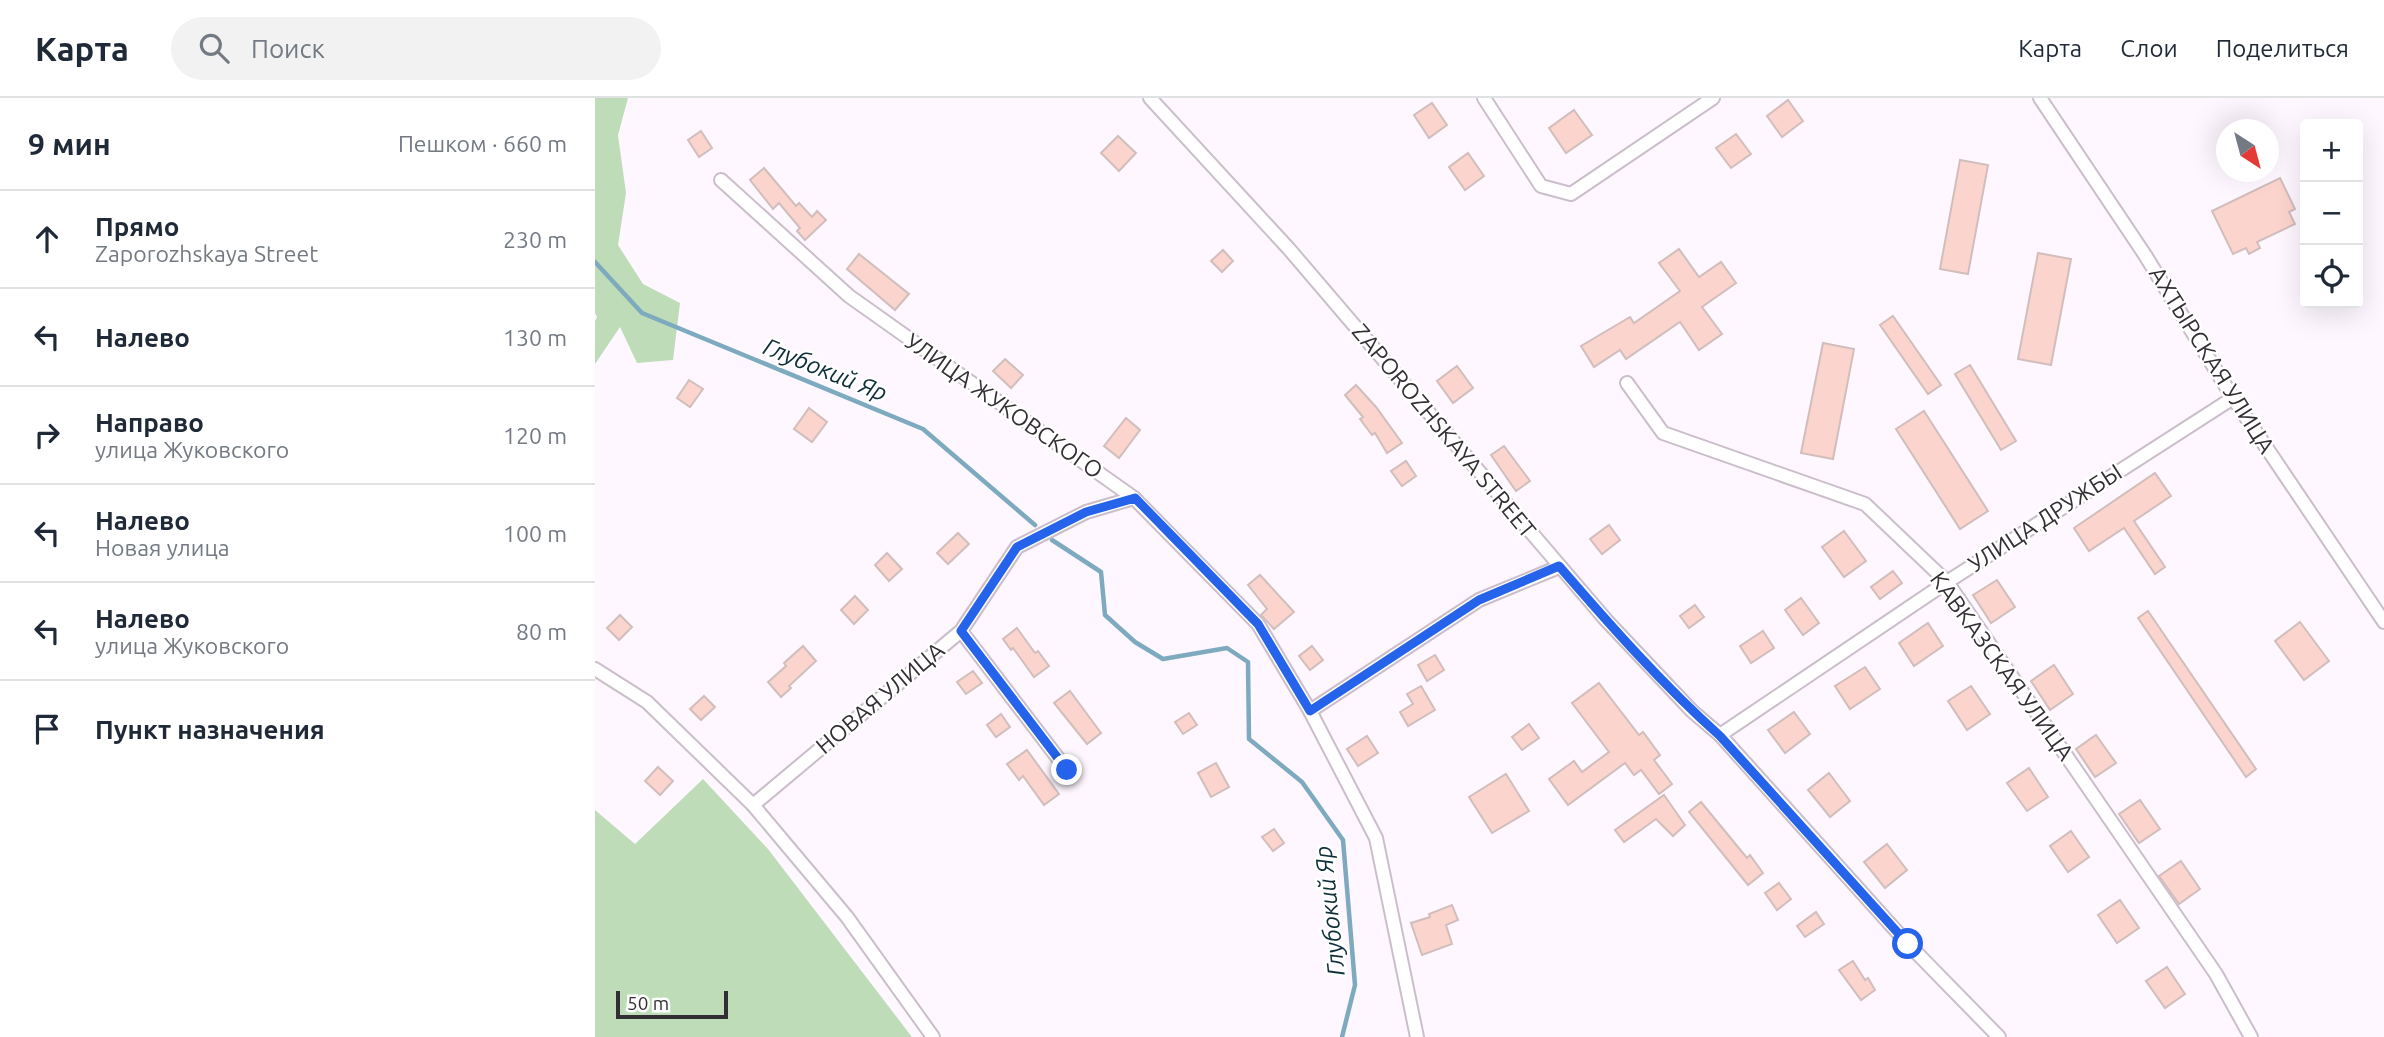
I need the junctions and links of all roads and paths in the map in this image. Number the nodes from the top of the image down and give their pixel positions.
1 (1150, 98) edge
2 (1484, 98) edge
3 (1713, 98) edge
4 (2041, 98) edge
5 (721, 180) dead end
6 (1627, 383) dead end
7 (2233, 398) junction
8 (1135, 498) junction
9 (1559, 566) junction
10 (1947, 582) junction
11 (2384, 622) edge
12 (961, 631) junction
13 (595, 669) edge
14 (1310, 711) junction
15 (1720, 736) junction
16 (1067, 770) dead end
17 (753, 805) junction
18 (933, 1037) edge
19 (1417, 1037) edge
20 (1999, 1037) edge
21 (2251, 1037) edge

1 - 9 street, ZAPOROZHSKAYA STREET
2 - 3 street
4 - 7 street, АХТЫРСКАЯ УЛИЦА
5 - 8 street, УЛИЦА ЖУКОВСКОГО
6 - 10 street, КАВКАЗСКАЯ УЛИЦА
7 - 10 street, УЛИЦА ДРУЖБЫ
7 - 11 street, АХТЫРСКАЯ УЛИЦА
8 - 12 street, НОВАЯ УЛИЦА
8 - 14 street, УЛИЦА ЖУКОВСКОГО
9 - 14 street
9 - 15 street, ZAPOROZHSKAYA STREET
10 - 15 street, УЛИЦА ДРУЖБЫ
10 - 21 street, КАВКАЗСКАЯ УЛИЦА
12 - 16 street
12 - 17 street, НОВАЯ УЛИЦА
13 - 17 street
14 - 19 street, УЛИЦА ЖУКОВСКОГО
15 - 20 street, ZAPOROZHSKAYA STREET
17 - 18 street

